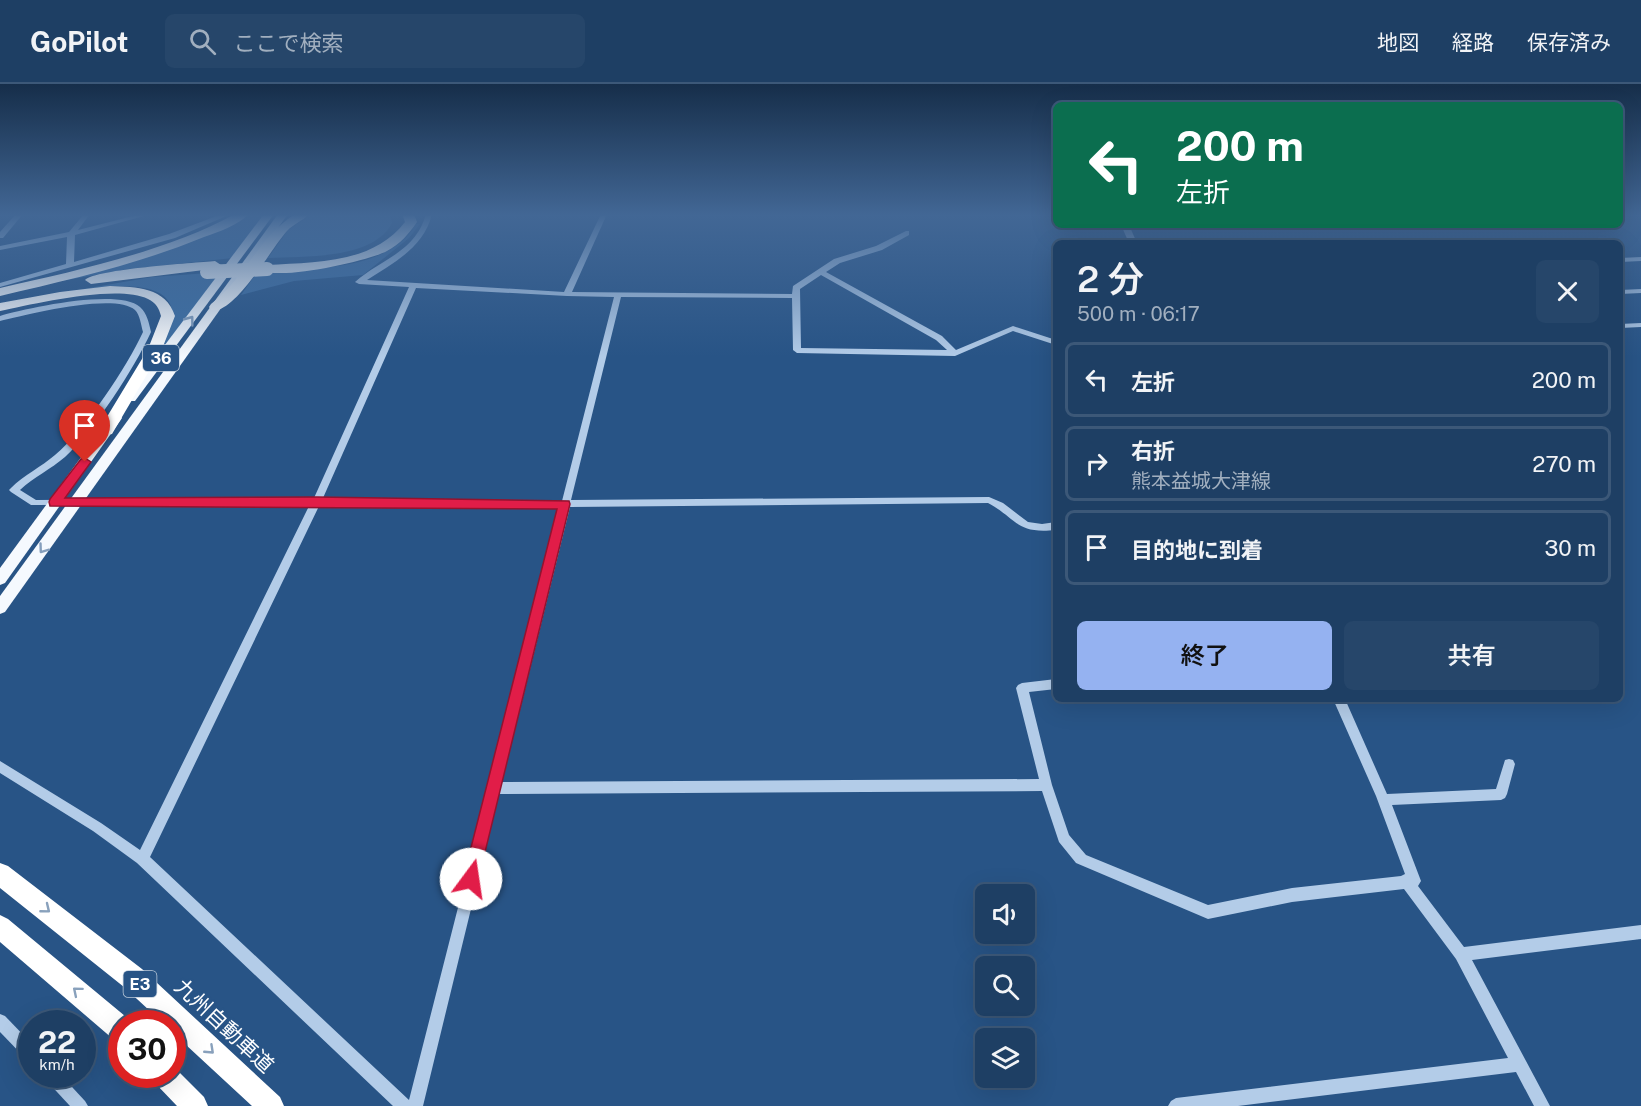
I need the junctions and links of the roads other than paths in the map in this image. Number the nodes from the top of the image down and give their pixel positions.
1 (70, 262) edge
2 (85, 262) edge
3 (116, 262) edge
4 (233, 262) edge
5 (249, 262) edge
6 (257, 262) edge
7 (299, 262) edge
8 (334, 262) edge
9 (388, 262) edge
10 (582, 262) edge
11 (836, 262) edge
12 (270, 265) junction
13 (70, 266) junction
14 (211, 268) junction
15 (821, 272) junction
16 (0, 285) edge
17 (413, 286) junction
18 (1641, 291) edge
19 (1623, 292) edge
20 (0, 294) edge
21 (567, 294) junction
22 (618, 295) junction
23 (796, 296) junction
24 (0, 306) edge
25 (216, 308) junction
26 (0, 319) edge
27 (1641, 325) edge
28 (1623, 326) edge
29 (1053, 342) edge
30 (955, 353) junction
31 (107, 430) junction
32 (317, 501) junction
33 (55, 502) junction
34 (77, 502) junction
35 (564, 504) junction
36 (1053, 526) edge
37 (0, 579) edge
38 (0, 608) edge
39 (1053, 684) edge
40 (1340, 702) edge
41 (1509, 764) dead end
42 (0, 766) edge
43 (1046, 785) junction
44 (494, 788) junction
45 (1384, 800) junction
46 (142, 859) junction
47 (0, 874) edge
48 (1406, 880) junction
49 (0, 927) edge
50 (1641, 932) edge
51 (1461, 954) junction
52 (108, 1017) edge
53 (0, 1021) edge
54 (18, 1040) edge
55 (1519, 1064) junction
56 (63, 1088) edge
57 (178, 1088) edge
58 (80, 1106) edge
59 (195, 1106) edge
60 (271, 1106) edge
61 (404, 1106) edge
62 (415, 1106) edge
63 (1176, 1106) edge
64 (1542, 1106) edge

1 - 13 street
2 - 13 street
3 - 20 highway
31 -> 4 main road, 36
5 - 25 main road, 36
6 - 25 highway
7 - 12 highway
8 - 12 highway
9 - 17 street
10 - 21 street
11 - 15 street
12 - 14 highway, bridge
13 - 16 street
14 - 20 highway
14 - 24 highway
15 - 23 street
15 - 30 street
17 - 21 street
17 - 32 street
18 - 19 street
21 - 22 street
22 - 23 street
22 - 35 street
23 - 30 street
24 - 31 highway
25 - 34 main road, 36
26 - 33 street
27 - 28 street
29 - 30 street
31 - 33 main road, 36
32 - 34 street
32 - 35 street
32 - 46 street
33 - 34 street
33 - 37 main road, 36
34 -> 38 main road, 36
35 - 36 street
35 - 44 street
39 - 43 street
40 - 45 street
41 - 45 street
42 - 46 street
43 - 44 street
43 - 48 street
44 - 62 street
45 - 48 street
46 - 61 street
47 -> 60 highway, 九州自動車道 / E3
48 - 51 street
52 -> 49 highway, E3
50 - 51 street
51 - 55 street
53 - 54 street
55 - 63 street
55 - 64 street
56 - 58 street
57 - 59 highway

